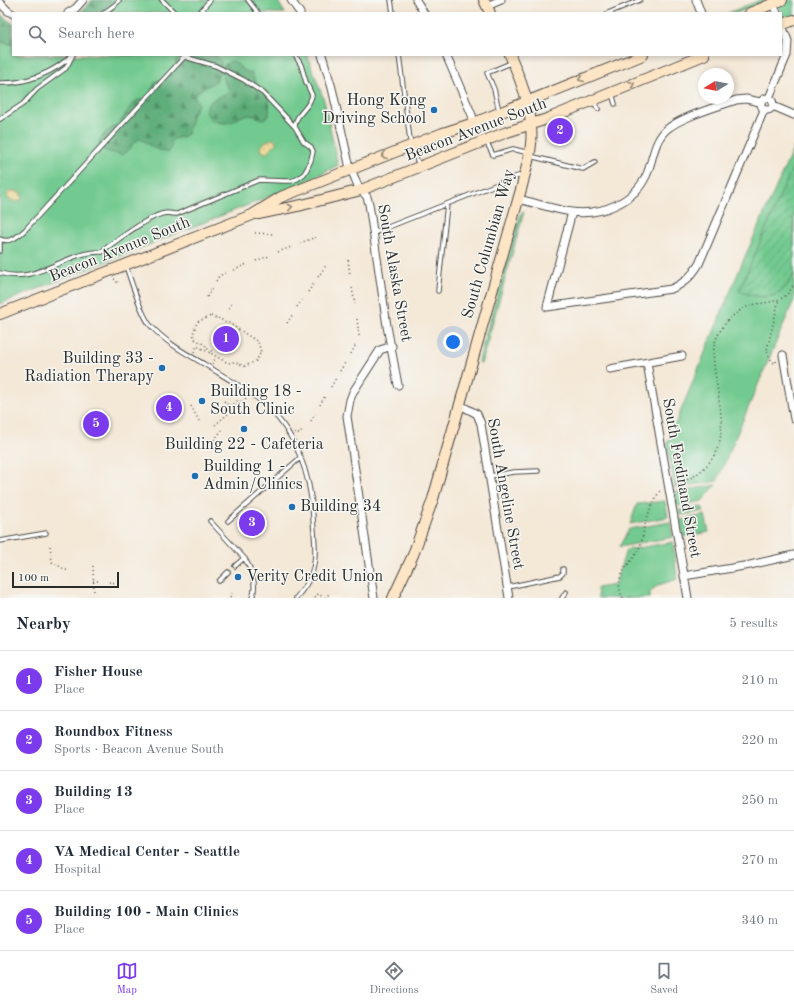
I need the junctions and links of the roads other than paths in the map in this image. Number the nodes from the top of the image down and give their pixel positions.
1 (83, 0) edge
2 (119, 0) edge
3 (162, 0) edge
4 (210, 0) edge
5 (248, 0) edge
6 (291, 0) edge
7 (391, 0) edge
8 (416, 0) edge
9 (501, 0) edge
10 (640, 0) edge
11 (696, 0) edge
12 (0, 3) edge
13 (487, 6) edge
14 (777, 6) edge
15 (70, 12) edge
16 (105, 12) edge
17 (174, 12) edge
18 (200, 12) edge
19 (257, 12) edge
20 (299, 12) edge
21 (393, 12) edge
22 (423, 12) edge
23 (610, 12) edge
24 (701, 12) edge
25 (754, 12) edge
26 (12, 13) edge
27 (794, 20) edge
28 (782, 24) edge
29 (782, 26) edge
30 (72, 56) edge
31 (72, 56) edge
32 (186, 56) edge
33 (296, 56) edge
34 (322, 56) edge
35 (399, 56) edge
36 (446, 56) edge
37 (702, 56) edge
38 (512, 59) edge
39 (639, 59) edge
40 (0, 83) edge
41 (612, 92) junction
42 (769, 98) junction
43 (527, 101) junction
44 (760, 102) junction
45 (615, 104) dead end
46 (773, 106) junction
47 (764, 110) junction
48 (499, 112) junction
49 (794, 115) edge
50 (0, 119) edge
51 (474, 122) junction
52 (531, 125) junction
53 (295, 127) junction
54 (507, 132) junction
55 (485, 140) junction
56 (412, 145) junction
57 (530, 152) junction
58 (595, 162) dead end
59 (420, 166) junction
60 (351, 170) junction
61 (524, 174) junction
62 (361, 190) junction
63 (518, 198) junction
64 (447, 204) junction
65 (572, 212) junction
66 (252, 215) junction
67 (373, 233) junction
68 (0, 241) edge
69 (0, 251) edge
70 (125, 264) junction
71 (0, 273) edge
72 (438, 291) dead end
73 (0, 314) edge
74 (392, 346) junction
75 (682, 356) dead end
76 (779, 356) road end
77 (647, 362) junction
78 (610, 369) dead end
79 (398, 385) dead end
80 (460, 405) junction
81 (794, 419) edge
82 (301, 457) junction
83 (538, 471) dead end
84 (490, 476) junction
85 (210, 521) dead end
86 (228, 521) dead end
87 (46, 533) dead end
88 (0, 541) edge
89 (794, 555) edge
90 (244, 558) junction
91 (235, 566) dead end
92 (563, 569) dead end
93 (228, 572) dead end
94 (684, 576) junction
95 (219, 581) dead end
96 (508, 587) junction
97 (566, 592) dead end
98 (252, 598) edge
99 (296, 598) edge
100 (374, 598) edge
101 (393, 598) edge
102 (509, 598) edge
103 (562, 598) edge
104 (688, 598) edge

1 - 15 street
2 - 16 lane
3 - 17 lane
4 - 18 lane
5 - 19 lane
6 - 20 street
7 - 21 lane
8 - 22 street
9 - 13 street
10 - 23 lane
11 - 24 street
12 - 26 street
14 - 25 main road
27 - 28 main road
29 - 42 street
30 - 40 lane
31 - 50 lane
32 - 53 lane
32 - 68 lane
33 - 53 lane
34 - 60 street, South Alaska Street
35 - 56 lane
36 - 51 street
41 -> 37 main road, Beacon Avenue South
38 - 43 main road, South Columbian Way
38 - 48 lane
39 -> 43 main road, Beacon Avenue South
41 - 45 lane
41 - 52 main road, Beacon Avenue South
42 - 44 street
42 - 46 street
43 - 48 main road, Beacon Avenue South
43 - 52 main road, South Columbian Way
44 - 47 street
44 - 65 street
46 - 47 street
46 - 49 street
47 - 65 street
48 - 51 main road, Beacon Avenue South
51 - 56 main road, Beacon Avenue South
52 - 54 main road, Beacon Avenue South
52 - 57 main road, South Columbian Way
53 - 71 lane
54 - 55 main road, Beacon Avenue South
54 - 57 main road
55 - 57 lane
55 - 59 main road, Beacon Avenue South
56 - 59 lane
56 -> 60 main road, Beacon Avenue South
57 - 58 lane
57 - 61 main road, South Columbian Way
59 - 62 main road, Beacon Avenue South
60 - 62 street, South Alaska Street
60 - 66 main road, Beacon Avenue South
61 - 63 main road, South Columbian Way
61 - 64 lane
66 -> 62 main road, Beacon Avenue South
62 - 67 street, South Alaska Street
63 - 65 street
63 - 80 main road, South Columbian Way
64 - 67 lane
64 - 72 lane
66 - 70 main road, Beacon Avenue South
67 - 74 street, South Alaska Street
68 - 69 lane
70 - 73 main road, Beacon Avenue South
70 - 82 lane
74 - 79 street, South Alaska Street
74 - 100 street
75 - 77 street
76 - 81 street
77 - 78 street
77 - 94 street, South Ferdinand Street
80 - 84 street, South Angeline Street
80 - 101 main road, South Columbian Way
82 - 86 lane
82 - 99 lane
83 - 84 lane
84 - 96 street, South Angeline Street
85 - 90 lane
87 - 88 lane
89 - 94 street
90 - 91 lane
90 - 98 lane
92 - 96 lane
93 - 95 lane
94 - 104 street, South Ferdinand Street
96 - 102 street, South Angeline Street
97 - 103 lane

